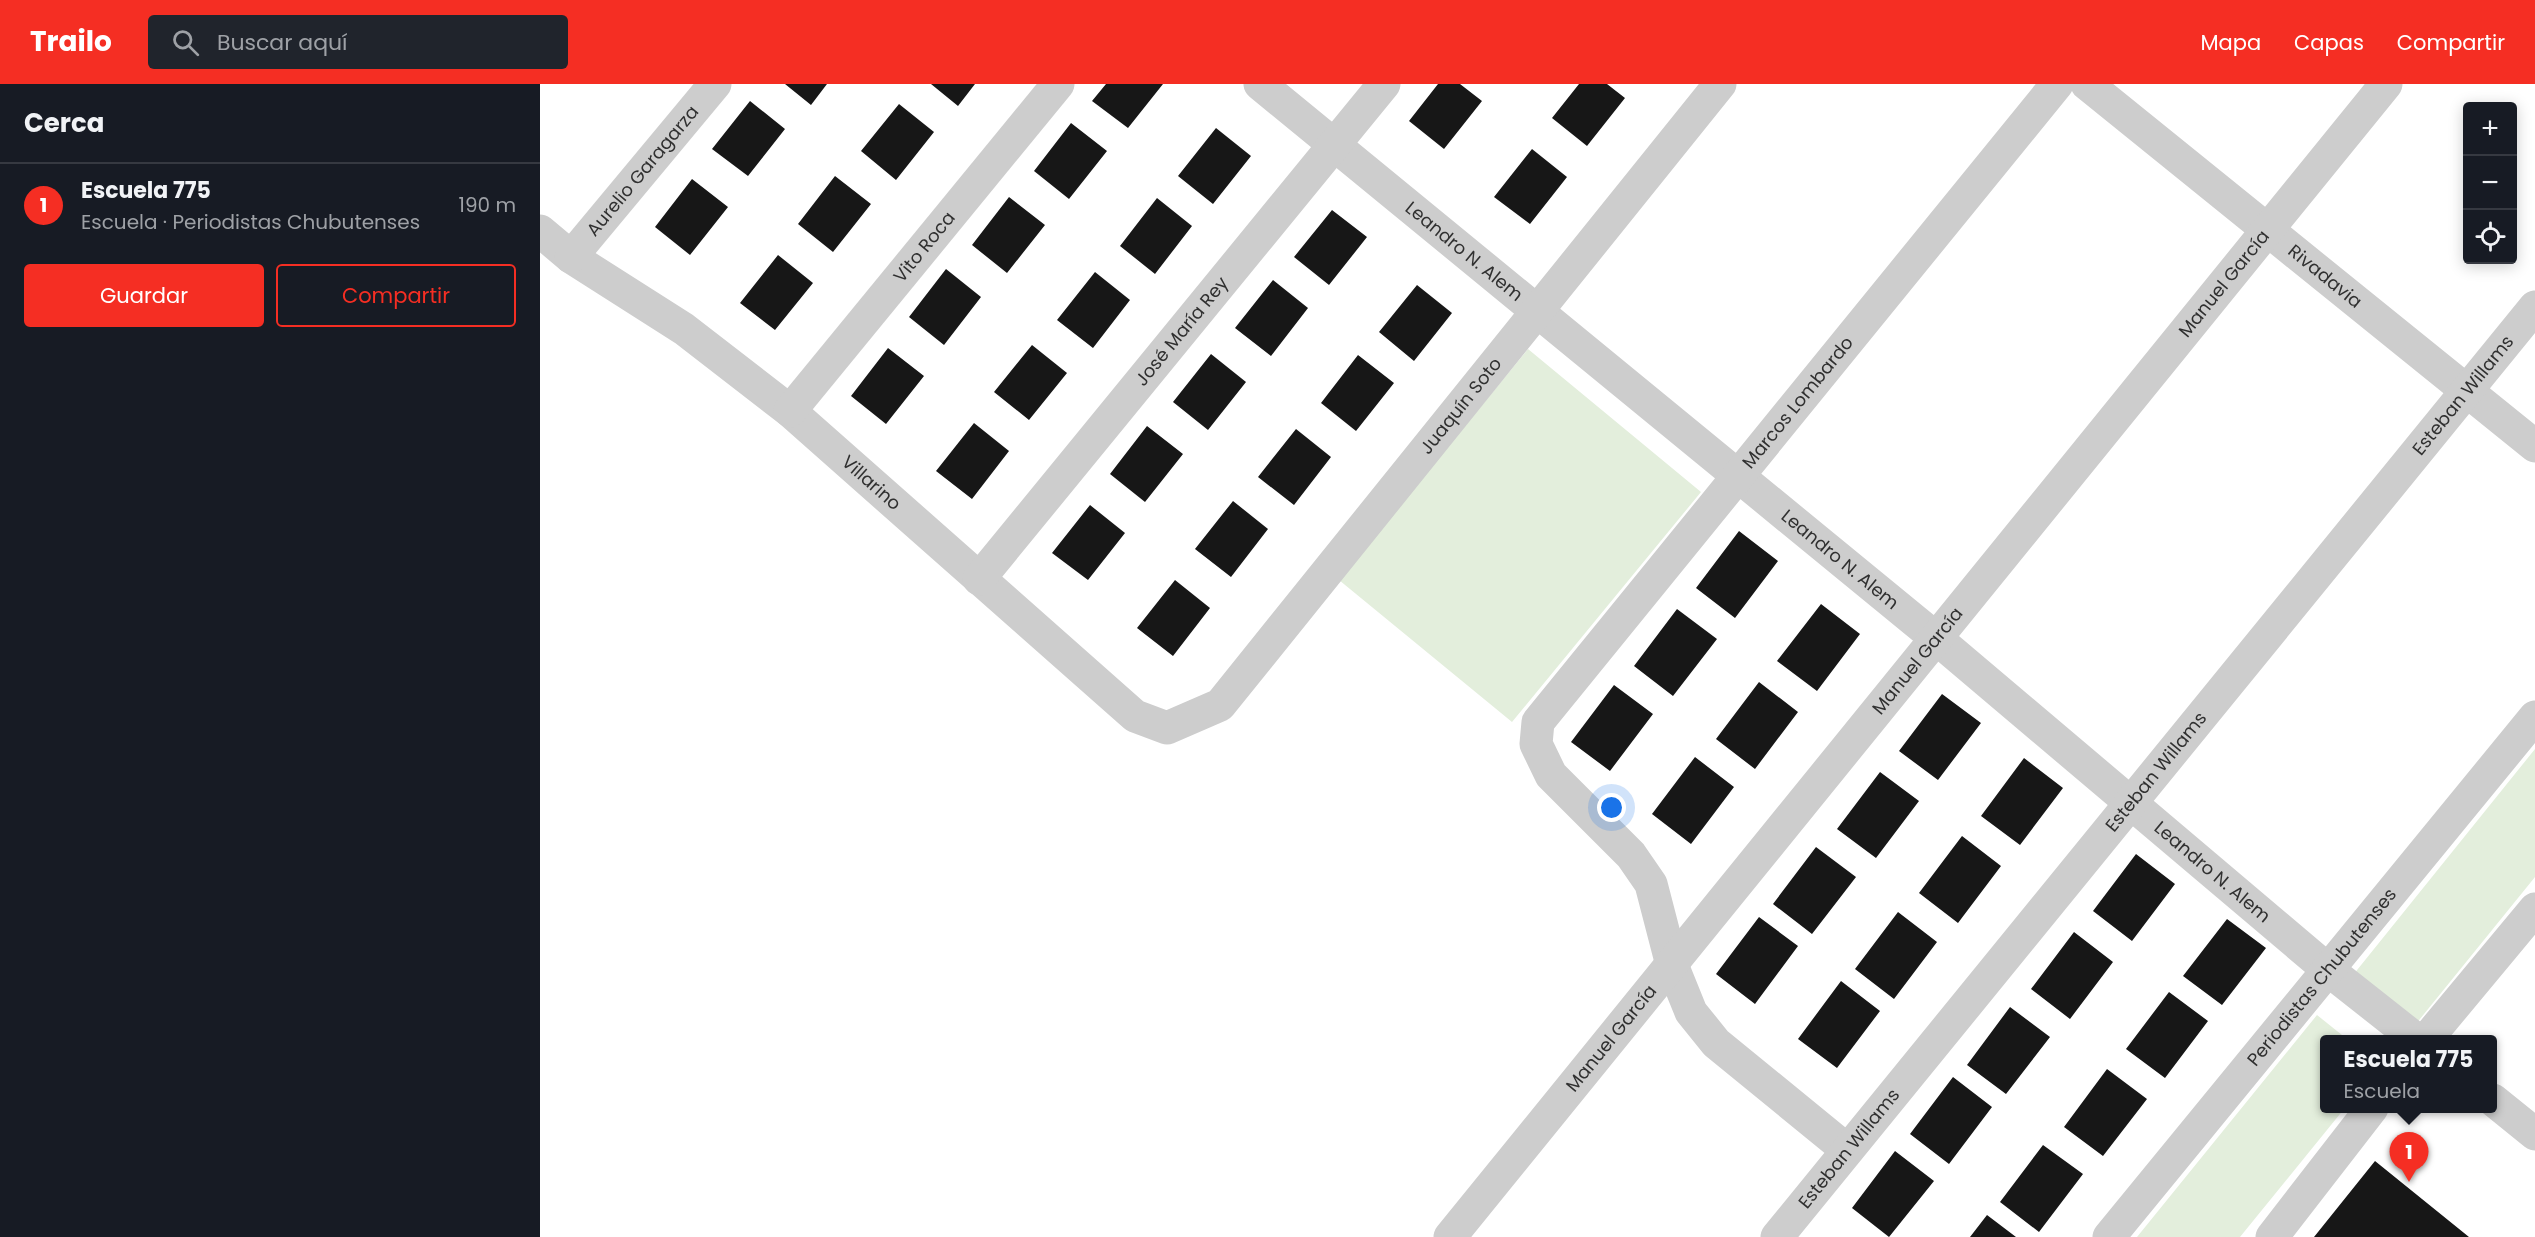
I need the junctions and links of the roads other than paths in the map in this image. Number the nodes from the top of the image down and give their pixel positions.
1 (715, 84) edge
2 (1058, 84) edge
3 (1260, 84) edge
4 (1384, 84) edge
5 (1720, 84) edge
6 (2057, 84) edge
7 (2087, 84) edge
8 (2386, 84) edge
9 (1334, 145) junction
10 (540, 231) edge
11 (2268, 231) junction
12 (571, 257) junction
13 (2535, 308) edge
14 (1536, 311) junction
15 (2468, 390) junction
16 (789, 411) junction
17 (2535, 446) edge
18 (1738, 476) junction
19 (979, 579) junction
20 (1937, 639) junction
21 (2535, 717) edge
22 (1195, 718) joint
23 (2131, 802) junction
24 (2535, 909) edge
25 (1672, 965) junction
26 (2327, 969) junction
27 (2411, 1035) edge
28 (2430, 1035) edge
29 (2497, 1103) edge
30 (2368, 1113) edge
31 (2535, 1134) edge
32 (1847, 1150) junction
33 (1788, 1233) edge
34 (1450, 1237) edge
35 (2109, 1237) edge
36 (2272, 1237) edge

1 - 12 street, Aurelio Garagarza
2 - 16 street, Vito Roca
3 - 9 street, Leandro N. Alem
4 - 9 street, José María Rey
5 - 14 street, Juaquín Soto
6 - 18 street, Marcos Lombardo
7 - 11 street, Rivadavia
8 - 11 street, Manuel García
9 - 14 street, Leandro N. Alem
9 - 19 street, José María Rey
10 - 12 street, Villarino
11 - 15 street, Rivadavia
11 - 20 street, Manuel García
12 - 16 street, Villarino
13 - 15 street, Esteban Willams
14 - 18 street, Leandro N. Alem
14 - 22 street, Juaquín Soto
15 - 17 street, Rivadavia
15 - 23 street, Esteban Willams
16 - 19 street, Villarino
18 - 20 street, Leandro N. Alem
18 - 25 street, Marcos Lombardo
19 - 22 street, Villarino
20 - 23 street, Leandro N. Alem
20 - 25 street, Manuel García
21 - 26 street, Periodistas Chubutenses
23 - 26 street, Leandro N. Alem
23 - 32 street, Esteban Willams
24 - 28 street
25 - 32 street
25 - 34 street, Manuel García
26 - 27 street, Leandro N. Alem
26 - 35 street, Periodistas Chubutenses
29 - 31 street
30 - 36 street
32 - 33 street, Esteban Willams

